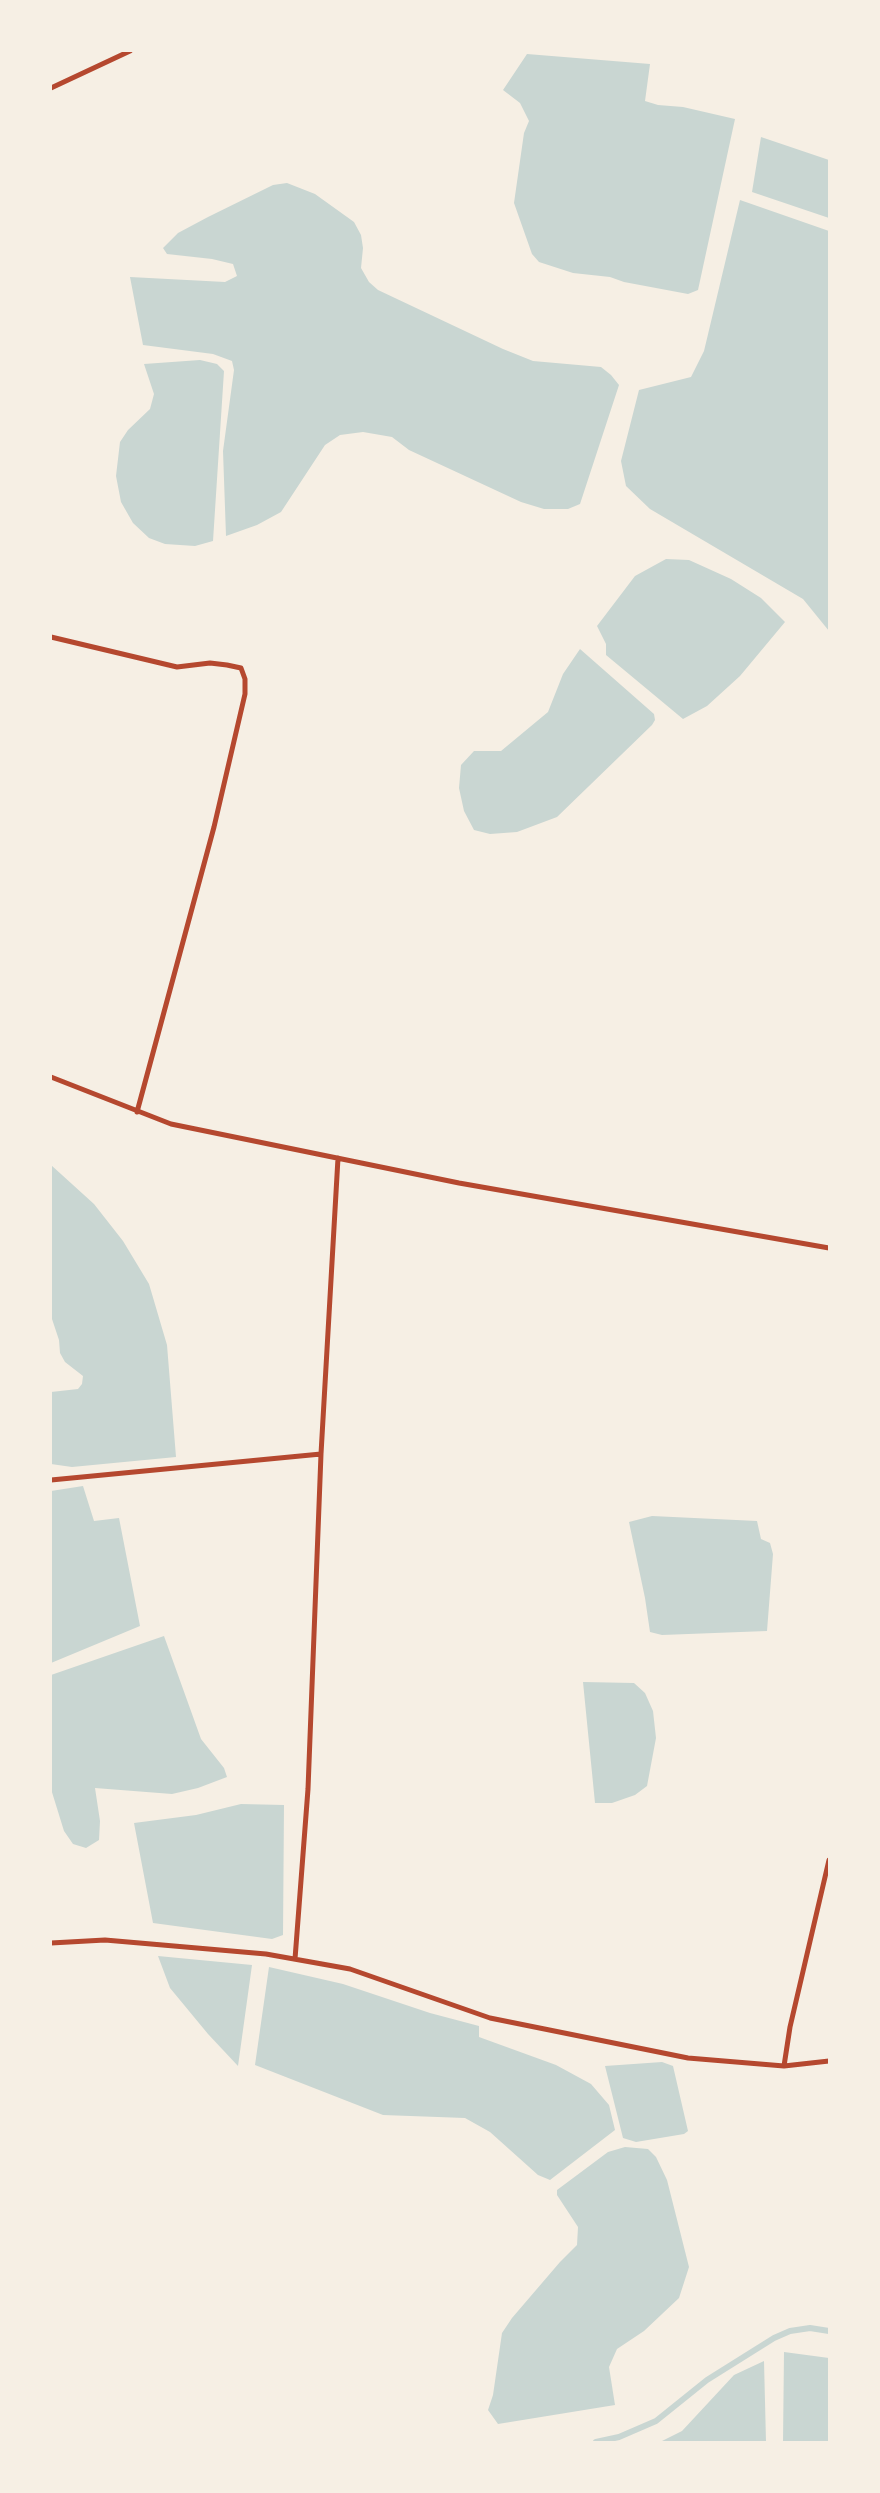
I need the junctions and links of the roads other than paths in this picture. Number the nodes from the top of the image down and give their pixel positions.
1 (130, 51) edge
2 (51, 88) edge
3 (51, 637) edge
4 (51, 1077) edge
5 (137, 1112) junction
6 (338, 1158) junction
7 (829, 1248) edge
8 (321, 1454) junction
9 (51, 1480) edge
10 (829, 1860) edge
11 (51, 1943) edge
12 (295, 1959) junction
13 (829, 2061) edge
14 (784, 2066) junction

1 - 2 street
3 - 5 street
4 - 5 street
5 - 6 street
6 - 7 street
6 - 8 street
8 - 9 street
8 - 12 street
10 - 14 street
11 - 12 street
12 - 14 street
13 - 14 street

